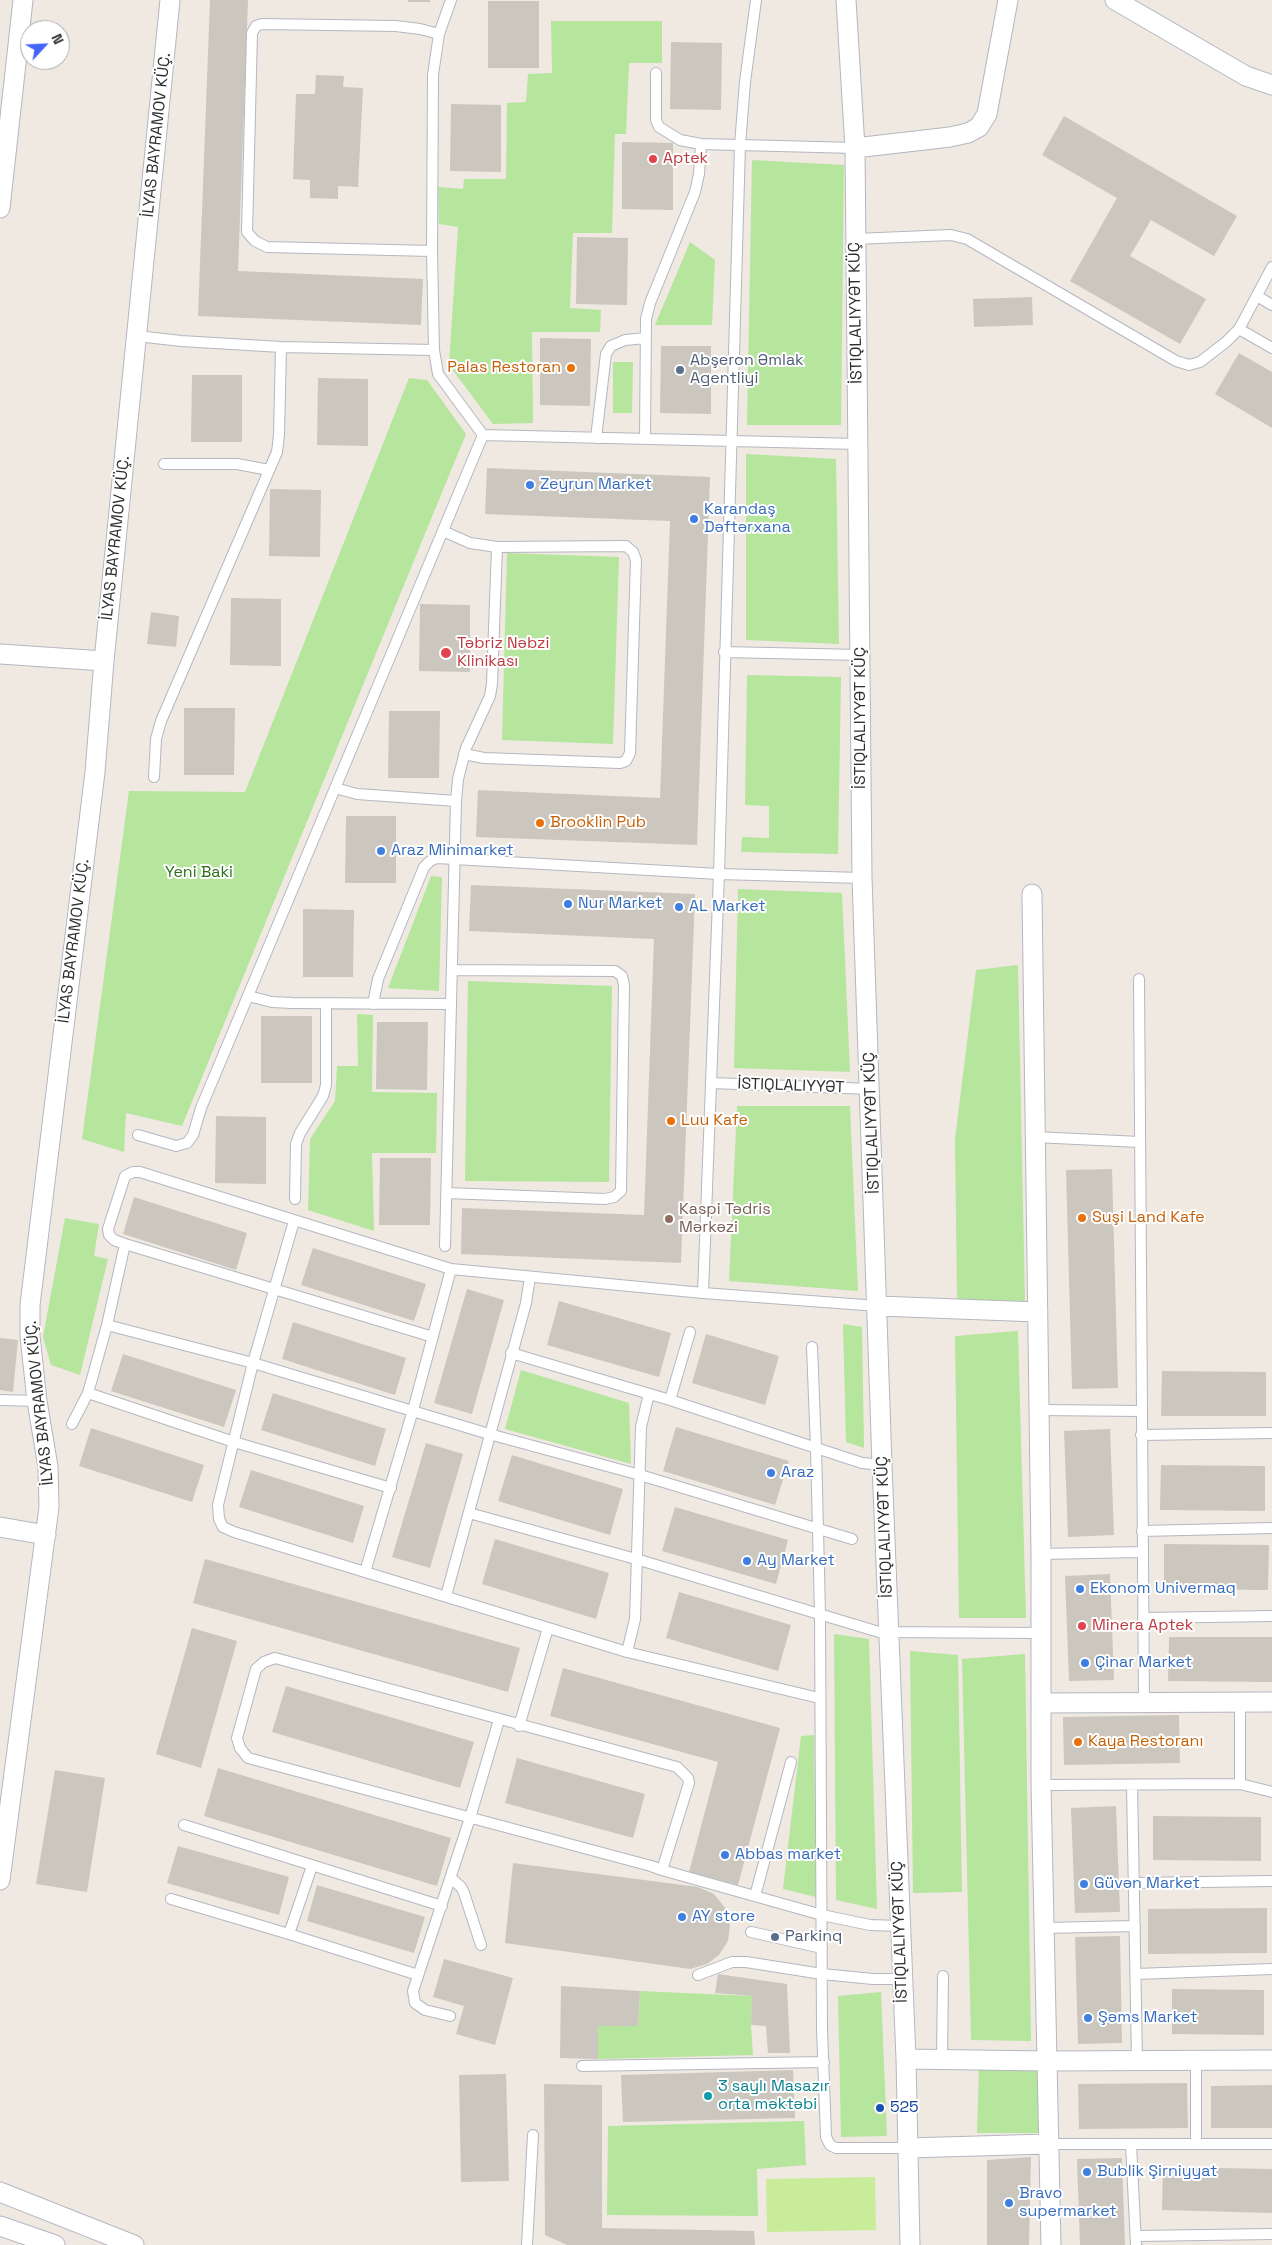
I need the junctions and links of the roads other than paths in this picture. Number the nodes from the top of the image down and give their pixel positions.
1 (23, 0) edge
2 (170, 0) edge
3 (451, 0) edge
4 (756, 0) edge
5 (846, 0) edge
6 (1008, 0) edge
7 (1115, 0) edge
8 (439, 34) junction
9 (656, 73) dead end
10 (1272, 85) edge
11 (701, 144) junction
12 (740, 144) junction
13 (855, 148) junction
14 (0, 208) edge
15 (856, 239) junction
16 (432, 252) junction
17 (1272, 268) edge
18 (1257, 296) junction
19 (1272, 304) edge
20 (1239, 329) junction
21 (137, 336) junction
22 (646, 338) junction
23 (281, 348) junction
24 (1272, 348) edge
25 (434, 350) junction
26 (483, 435) junction
27 (596, 438) junction
28 (645, 439) junction
29 (731, 441) junction
30 (858, 444) junction
31 (164, 464) dead end
32 (269, 470) junction
33 (443, 531) junction
34 (497, 547) junction
35 (724, 652) junction
36 (0, 654) edge
37 (860, 655) junction
38 (104, 661) junction
39 (464, 754) junction
40 (154, 776) dead end
41 (335, 788) junction
42 (456, 801) junction
43 (454, 858) junction
44 (719, 874) junction
45 (862, 878) junction
46 (1032, 894) dead end
47 (452, 970) junction
48 (1139, 979) dead end
49 (248, 996) junction
50 (326, 1004) junction
51 (372, 1004) junction
52 (451, 1004) junction
53 (711, 1083) junction
54 (870, 1089) junction
55 (138, 1135) dead end
56 (1034, 1137) junction
57 (1140, 1142) junction
58 (446, 1193) junction
59 (295, 1199) dead end
60 (294, 1221) junction
61 (125, 1244) junction
62 (445, 1246) dead end
63 (451, 1269) junction
64 (530, 1277) junction
65 (274, 1290) junction
66 (703, 1293) junction
67 (878, 1306) junction
68 (1038, 1312) junction
69 (108, 1325) junction
70 (690, 1332) dead end
71 (433, 1337) junction
72 (812, 1347) dead end
73 (511, 1353) junction
74 (252, 1363) junction
75 (88, 1393) junction
76 (649, 1394) junction
77 (0, 1400) edge
78 (670, 1400) junction
79 (37, 1401) junction
80 (413, 1410) junction
81 (1039, 1410) junction
82 (1141, 1411) junction
83 (72, 1424) dead end
84 (1272, 1432) edge
85 (489, 1434) junction
86 (1141, 1435) junction
87 (234, 1442) junction
88 (816, 1448) junction
89 (882, 1465) junction
90 (640, 1475) junction
91 (391, 1488) junction
92 (469, 1512) junction
93 (0, 1527) edge
94 (817, 1528) junction
95 (1272, 1528) edge
96 (1142, 1531) junction
97 (46, 1535) junction
98 (852, 1539) dead end
99 (1142, 1552) junction
100 (1041, 1554) junction
101 (636, 1559) junction
102 (365, 1572) junction
103 (446, 1596) junction
104 (820, 1613) junction
105 (1272, 1616) edge
106 (1143, 1618) junction
107 (548, 1628) junction
108 (889, 1633) junction
109 (1041, 1633) junction
110 (627, 1652) junction
111 (819, 1698) junction
112 (1144, 1702) junction
113 (1272, 1702) edge
114 (1042, 1703) junction
115 (1240, 1704) junction
116 (499, 1720) junction
117 (519, 1726) junction
118 (791, 1762) dead end
119 (1240, 1784) junction
120 (1041, 1785) junction
121 (1132, 1785) junction
122 (1272, 1792) edge
123 (470, 1818) junction
124 (184, 1825) dead end
125 (312, 1866) junction
126 (662, 1870) junction
127 (451, 1878) junction
128 (0, 1880) edge
129 (1272, 1881) edge
130 (1134, 1883) junction
131 (755, 1896) junction
132 (171, 1899) dead end
133 (442, 1906) junction
134 (822, 1915) junction
135 (900, 1926) junction
136 (1135, 1926) junction
137 (1045, 1928) junction
138 (751, 1932) dead end
139 (289, 1934) junction
140 (481, 1946) dead end
141 (822, 1948) junction
142 (1272, 1969) edge
143 (822, 1974) junction
144 (1136, 1974) junction
145 (418, 1975) junction
146 (698, 1975) dead end
147 (943, 1976) dead end
148 (902, 1979) junction
149 (450, 2016) dead end
150 (906, 2059) junction
151 (942, 2059) junction
152 (1196, 2060) junction
153 (1272, 2060) edge
154 (1046, 2061) junction
155 (1137, 2061) junction
156 (824, 2062) junction
157 (582, 2066) dead end
158 (533, 2134) dead end
159 (1048, 2144) junction
160 (1131, 2144) junction
161 (1196, 2144) junction
162 (1272, 2144) edge
163 (907, 2148) junction
164 (0, 2192) edge
165 (0, 2226) edge
166 (1272, 2234) edge
167 (1136, 2241) edge
168 (55, 2245) edge
169 (134, 2245) edge
170 (527, 2245) edge
171 (910, 2245) edge
172 (1051, 2245) edge

1 - 14 street
2 - 21 street, İLYAS BAYRAMOV KÜÇ.
3 - 8 lane
4 - 12 lane
5 - 13 street, İSTIQLALIYYƏT KÜÇ
6 - 13 street
7 - 10 street
8 - 16 lane
8 - 16 lane
9 - 11 lane
11 - 12 lane
11 - 22 lane
12 - 13 lane
12 - 29 lane
13 - 15 street, İSTIQLALIYYƏT KÜÇ
15 - 20 lane
15 - 30 street, İSTIQLALIYYƏT KÜÇ
16 - 25 lane
17 - 18 lane
18 - 19 lane
18 - 20 lane
20 - 24 lane
21 - 23 lane
21 - 38 street, İLYAS BAYRAMOV KÜÇ.
22 - 27 lane
22 - 28 lane
23 - 25 lane
23 - 32 lane
25 - 26 lane
26 - 27 lane
26 - 33 lane
27 - 28 lane
28 - 29 lane
29 - 30 lane
29 - 35 lane
30 - 37 street, İSTIQLALIYYƏT KÜÇ
31 - 32 lane
32 - 40 lane
33 - 34 lane
33 - 41 lane
34 - 39 lane
34 - 39 lane
35 - 37 lane
35 - 44 lane
36 - 38 street
37 - 45 street, İSTIQLALIYYƏT KÜÇ
38 - 79 street, İLYAS BAYRAMOV KÜÇ.
39 - 42 lane
41 - 42 lane
41 - 49 lane
42 - 43 lane
43 - 44 lane
43 - 47 lane
43 - 51 lane
44 - 45 lane
44 - 53 lane
45 - 54 street, İSTIQLALIYYƏT KÜÇ
46 - 56 street
47 - 52 lane
47 - 58 lane
48 - 57 lane
49 - 50 lane
49 - 55 lane
50 - 51 lane
50 - 59 lane
51 - 52 lane
52 - 58 lane
53 - 54 lane, İSTIQLALIYYƏT
53 - 66 lane
54 - 67 street, İSTIQLALIYYƏT KÜÇ
56 - 57 lane
56 - 68 street
57 - 82 lane
58 - 62 lane
60 - 61 lane
60 - 63 lane
60 - 65 lane
61 - 65 lane
61 - 69 lane
63 - 64 lane
63 - 71 lane
64 - 66 lane
64 - 73 lane
65 - 71 lane
65 - 74 lane
66 - 67 lane
67 - 68 street
67 - 89 street, İSTIQLALIYYƏT KÜÇ
68 - 81 street
69 - 74 lane
69 - 75 lane
70 - 78 lane
71 - 80 lane
72 - 88 lane
73 - 76 lane
73 - 85 lane
74 - 80 lane
74 - 87 lane
75 - 83 lane
75 - 87 lane
76 - 78 lane
76 - 90 lane
77 - 79 lane
78 - 88 lane
79 - 97 street, İLYAS BAYRAMOV KÜÇ.
80 - 85 lane
80 - 91 lane
81 - 82 lane
81 - 100 street
82 - 86 lane
84 - 86 lane
85 - 90 lane
85 - 92 lane
86 - 96 lane
87 - 91 lane
87 - 102 lane
88 - 89 lane
88 - 94 lane
89 - 108 street, İSTIQLALIYYƏT KÜÇ
90 - 94 lane
90 - 101 lane
91 - 102 lane
92 - 101 lane
92 - 103 lane
93 - 97 street
94 - 98 lane
94 - 104 lane
95 - 96 lane
96 - 99 lane
97 - 128 street, İLYAS BAYRAMOV KÜÇ.
99 - 100 lane
99 - 106 lane
100 - 109 street
101 - 104 lane
101 - 110 lane
102 - 103 lane
103 - 107 lane
104 - 108 lane
104 - 111 lane
105 - 106 lane
106 - 112 lane
107 - 110 lane
107 - 117 lane
108 - 109 lane
108 - 135 street, İSTIQLALIYYƏT KÜÇ
109 - 114 street
110 - 111 lane
111 - 134 lane
112 - 114 street
112 - 115 street
113 - 115 street
114 - 120 street
115 - 119 lane
116 - 117 lane
116 - 123 lane
116 - 123 lane
117 - 126 lane
118 - 131 lane
119 - 121 lane
119 - 122 lane
120 - 121 lane
120 - 137 street
121 - 130 lane
123 - 126 lane
123 - 127 lane
124 - 125 lane
125 - 133 lane
125 - 139 lane
126 - 131 lane
127 - 133 lane
127 - 140 lane
129 - 130 lane
130 - 136 lane
131 - 134 lane
132 - 139 lane
133 - 145 lane
134 - 135 lane
134 - 141 lane
135 - 148 street, İSTIQLALIYYƏT KÜÇ
136 - 137 lane
136 - 144 lane
137 - 154 street
138 - 141 lane
139 - 145 lane
141 - 143 lane
142 - 144 lane
143 - 146 lane
143 - 148 lane
143 - 156 lane
144 - 155 lane
145 - 149 lane
147 - 151 lane
148 - 150 street, İSTIQLALIYYƏT KÜÇ
150 - 151 street
150 - 163 street, İSTIQLALIYYƏT KÜÇ
151 - 154 street
152 - 153 street
152 - 155 street
152 - 161 lane
154 - 155 street
154 - 159 street
156 - 157 lane
156 - 163 lane
158 - 170 lane
159 - 160 lane
159 - 163 street
159 - 172 street
160 - 161 lane
160 - 167 lane
161 - 162 lane
163 - 171 street, İSTIQLALIYYƏT KÜÇ
164 - 169 street
165 - 168 street
166 - 167 lane

